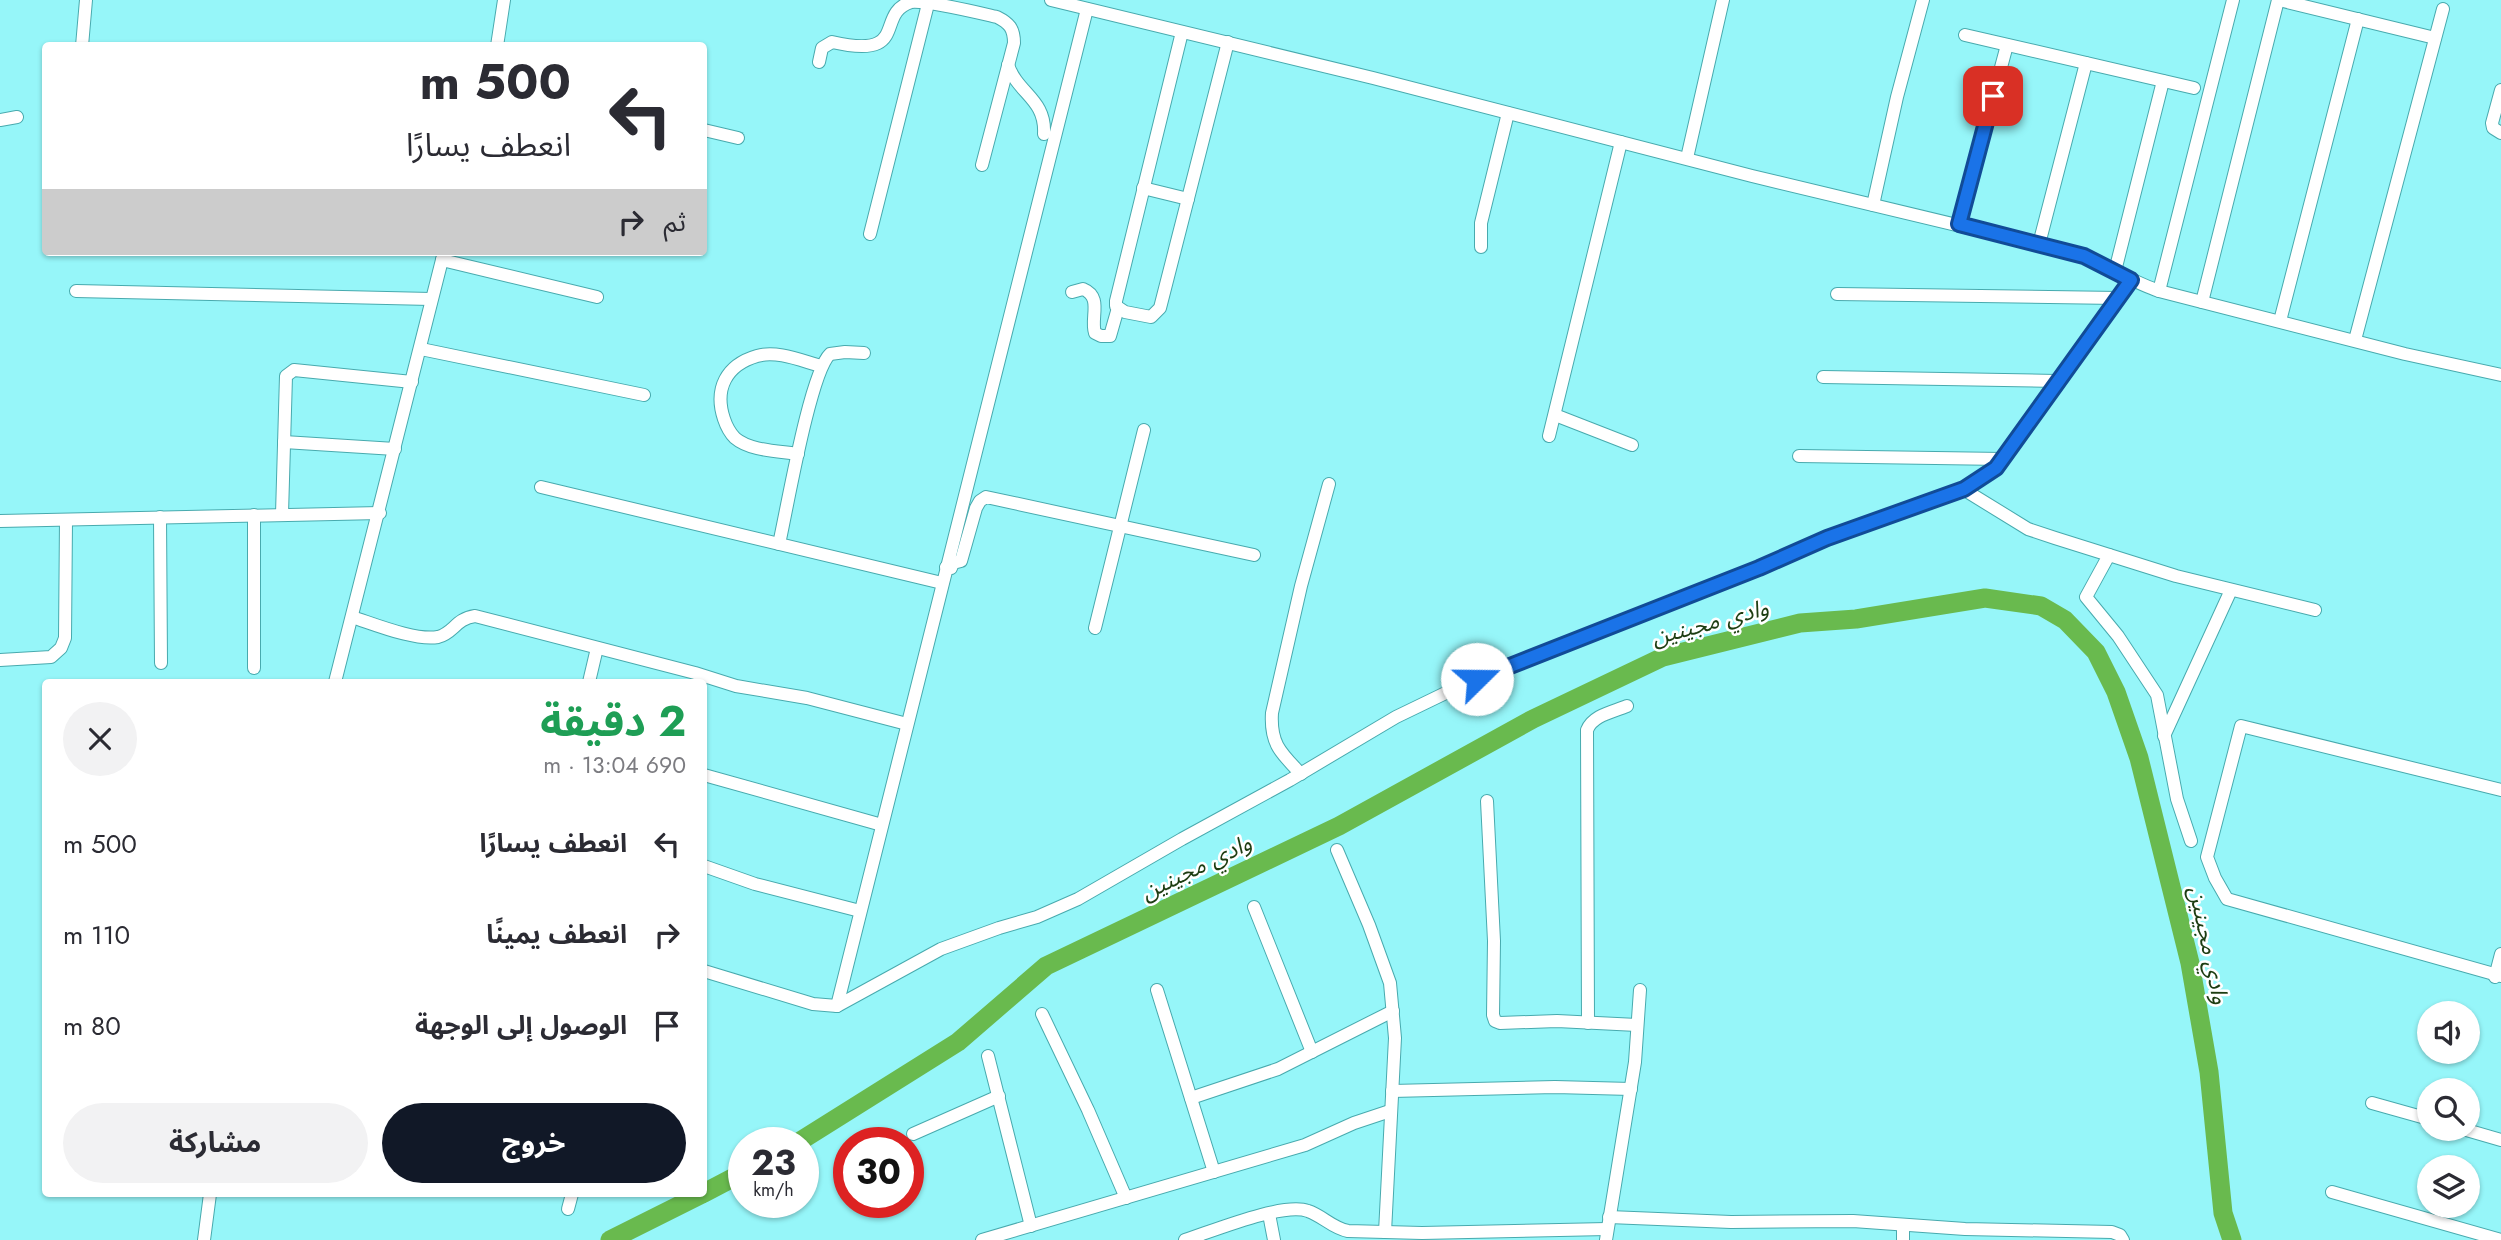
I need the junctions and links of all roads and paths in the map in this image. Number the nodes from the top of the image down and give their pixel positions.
1 (86, 0) edge
2 (504, 0) edge
3 (1054, 0) edge
4 (1723, 0) edge
5 (1923, 0) edge
6 (2233, 0) edge
7 (2279, 0) edge
8 (929, 1) edge
9 (1087, 9) junction
10 (2442, 9) dead end
11 (2358, 19) junction
12 (1182, 32) junction
13 (1965, 35) dead end
14 (2435, 38) junction
15 (82, 42) edge
16 (500, 42) edge
17 (1228, 42) junction
18 (2007, 45) junction
19 (819, 61) dead end
20 (2086, 63) junction
21 (1008, 65) junction
22 (2163, 81) junction
23 (2194, 88) dead end
24 (2501, 90) edge
25 (1508, 113) junction
26 (17, 117) dead end
27 (0, 120) edge
28 (707, 131) edge
29 (2501, 133) edge
30 (1044, 134) dead end
31 (738, 138) dead end
32 (1621, 142) junction
33 (1687, 158) junction
34 (982, 165) dead end
35 (1143, 188) junction
36 (1188, 199) junction
37 (1873, 205) junction
38 (1959, 224) junction
39 (870, 234) dead end
40 (2039, 244) junction
41 (1481, 247) dead end
42 (443, 256) edge
43 (2115, 271) junction
44 (2131, 280) junction
45 (76, 291) dead end
46 (1072, 292) dead end
47 (2159, 292) junction
48 (1837, 293) dead end
49 (597, 297) dead end
50 (2118, 298) junction
51 (431, 299) junction
52 (2202, 302) junction
53 (1118, 308) junction
54 (2280, 321) junction
55 (2355, 340) junction
56 (421, 349) junction
57 (864, 353) dead end
58 (821, 366) junction
59 (2500, 371) edge
60 (1823, 377) dead end
61 (2056, 381) junction
62 (412, 382) junction
63 (644, 396) dead end
64 (1555, 415) junction
65 (1144, 430) dead end
66 (1549, 436) dead end
67 (284, 442) junction
68 (1632, 445) dead end
69 (395, 449) junction
70 (798, 454) junction
71 (1799, 456) dead end
72 (2003, 459) junction
73 (1329, 484) dead end
74 (541, 487) dead end
75 (1964, 489) junction
76 (380, 513) junction
77 (282, 514) junction
78 (254, 515) junction
79 (160, 517) junction
80 (66, 520) junction
81 (0, 521) edge
82 (1119, 526) junction
83 (779, 544) junction
84 (1254, 555) dead end
85 (2109, 555) junction
86 (946, 567) junction
87 (942, 583) junction
88 (2231, 590) junction
89 (2315, 610) dead end
90 (352, 617) junction
91 (1095, 628) dead end
92 (597, 648) junction
93 (0, 660) edge
94 (161, 663) dead end
95 (254, 668) dead end
96 (336, 679) edge
97 (590, 679) edge
98 (1627, 706) dead end
99 (907, 724) junction
100 (2164, 736) junction
101 (1301, 774) junction
102 (707, 776) edge
103 (2501, 790) edge
104 (1487, 801) dead end
105 (881, 825) junction
106 (2191, 841) dead end
107 (1337, 850) dead end
108 (707, 867) edge
109 (1254, 906) dead end
110 (860, 911) junction
111 (2501, 954) edge
112 (707, 972) edge
113 (2497, 976) edge
114 (1640, 989) dead end
115 (1157, 990) dead end
116 (837, 1006) junction
117 (1393, 1011) junction
118 (1042, 1014) dead end
119 (1588, 1023) junction
120 (1637, 1025) junction
121 (1312, 1052) junction
122 (988, 1056) dead end
123 (1631, 1089) junction
124 (1392, 1091) junction
125 (999, 1096) junction
126 (1191, 1098) junction
127 (2372, 1103) dead end
128 (1390, 1111) junction
129 (2417, 1116) edge
130 (924, 1129) edge
131 (2480, 1134) edge
132 (2501, 1140) edge
133 (1214, 1172) junction
134 (2332, 1192) dead end
135 (210, 1197) edge
136 (571, 1197) edge
137 (1126, 1198) junction
138 (568, 1209) dead end
139 (1269, 1214) junction
140 (1903, 1225) junction
141 (1031, 1226) junction
142 (1607, 1229) edge
143 (1385, 1232) junction
144 (2043, 1235) edge
145 (204, 1240) edge
146 (982, 1240) edge
147 (1185, 1240) edge
148 (1274, 1240) edge
149 (1903, 1240) edge
150 (2123, 1240) edge
151 (2501, 1240) edge

1 - 15 street
2 - 16 street
3 - 9 street
4 - 33 street
5 - 37 street
6 - 47 street
7 - 11 street
7 - 52 street
8 - 19 street
8 - 21 street
8 - 39 street
9 - 12 street
9 - 86 street
10 - 14 street
11 - 14 street
11 - 54 street
12 - 17 street
12 - 35 street
13 - 18 street
14 - 55 street
17 - 25 street
17 - 36 street
18 - 20 street
18 - 38 street
20 - 22 street
20 - 40 street
21 - 30 street
21 - 34 street
22 - 23 street
22 - 43 street
24 - 29 street
25 - 32 street
25 - 41 street
26 - 27 street
28 - 31 street
32 - 33 street
32 - 64 street
33 - 37 street
35 - 36 street
35 - 53 street
36 - 53 street
37 - 38 street
38 - 40 street
40 - 43 street
42 - 49 street
42 - 51 street
43 - 44 street
44 - 47 street
44 - 50 street
45 - 51 street
46 - 53 street
47 - 52 street
48 - 50 street
50 - 61 street
51 - 56 street
52 - 54 street
54 - 55 street
55 - 59 street
56 - 62 street
56 - 63 street
57 - 58 street
58 - 70 street
58 - 70 street
60 - 61 street
61 - 72 street
62 - 67 street
62 - 69 street
64 - 66 street
64 - 68 street
65 - 82 street
67 - 69 street
67 - 77 street
69 - 76 street
70 - 83 street
71 - 72 street
72 - 75 street
73 - 101 street
74 - 83 street
75 - 85 street
75 - 101 street
76 - 77 street
76 - 90 street
77 - 78 street
78 - 79 street
78 - 95 street
79 - 80 street
79 - 94 street
80 - 81 street
80 - 93 street
82 - 84 street
82 - 86 street
82 - 91 street
83 - 87 street
85 - 88 street
85 - 100 street
86 - 87 street
87 - 99 street
88 - 89 street
88 - 100 street
90 - 92 street
90 - 96 street
92 - 97 street
92 - 99 street
98 - 119 street
99 - 105 street
100 - 106 street
101 - 116 street
102 - 105 street
103 - 113 street
104 - 119 street
105 - 110 street
107 - 117 street
108 - 110 street
109 - 121 street
110 - 116 street
111 - 113 street
112 - 116 street
114 - 120 street
115 - 126 street
117 - 121 street
117 - 124 street
118 - 137 street
119 - 120 street
120 - 123 street
121 - 126 street
122 - 125 street
123 - 124 street
123 - 142 street
124 - 128 street
125 - 130 street
125 - 141 street
126 - 133 street
127 - 129 street
128 - 133 street
128 - 143 street
131 - 132 street
133 - 137 street
134 - 151 street
135 - 145 street
136 - 138 street
137 - 141 street
139 - 143 street
139 - 147 street
139 - 148 street
140 - 142 street
140 - 144 street
140 - 149 street
141 - 146 street
142 - 143 street
144 - 150 street

